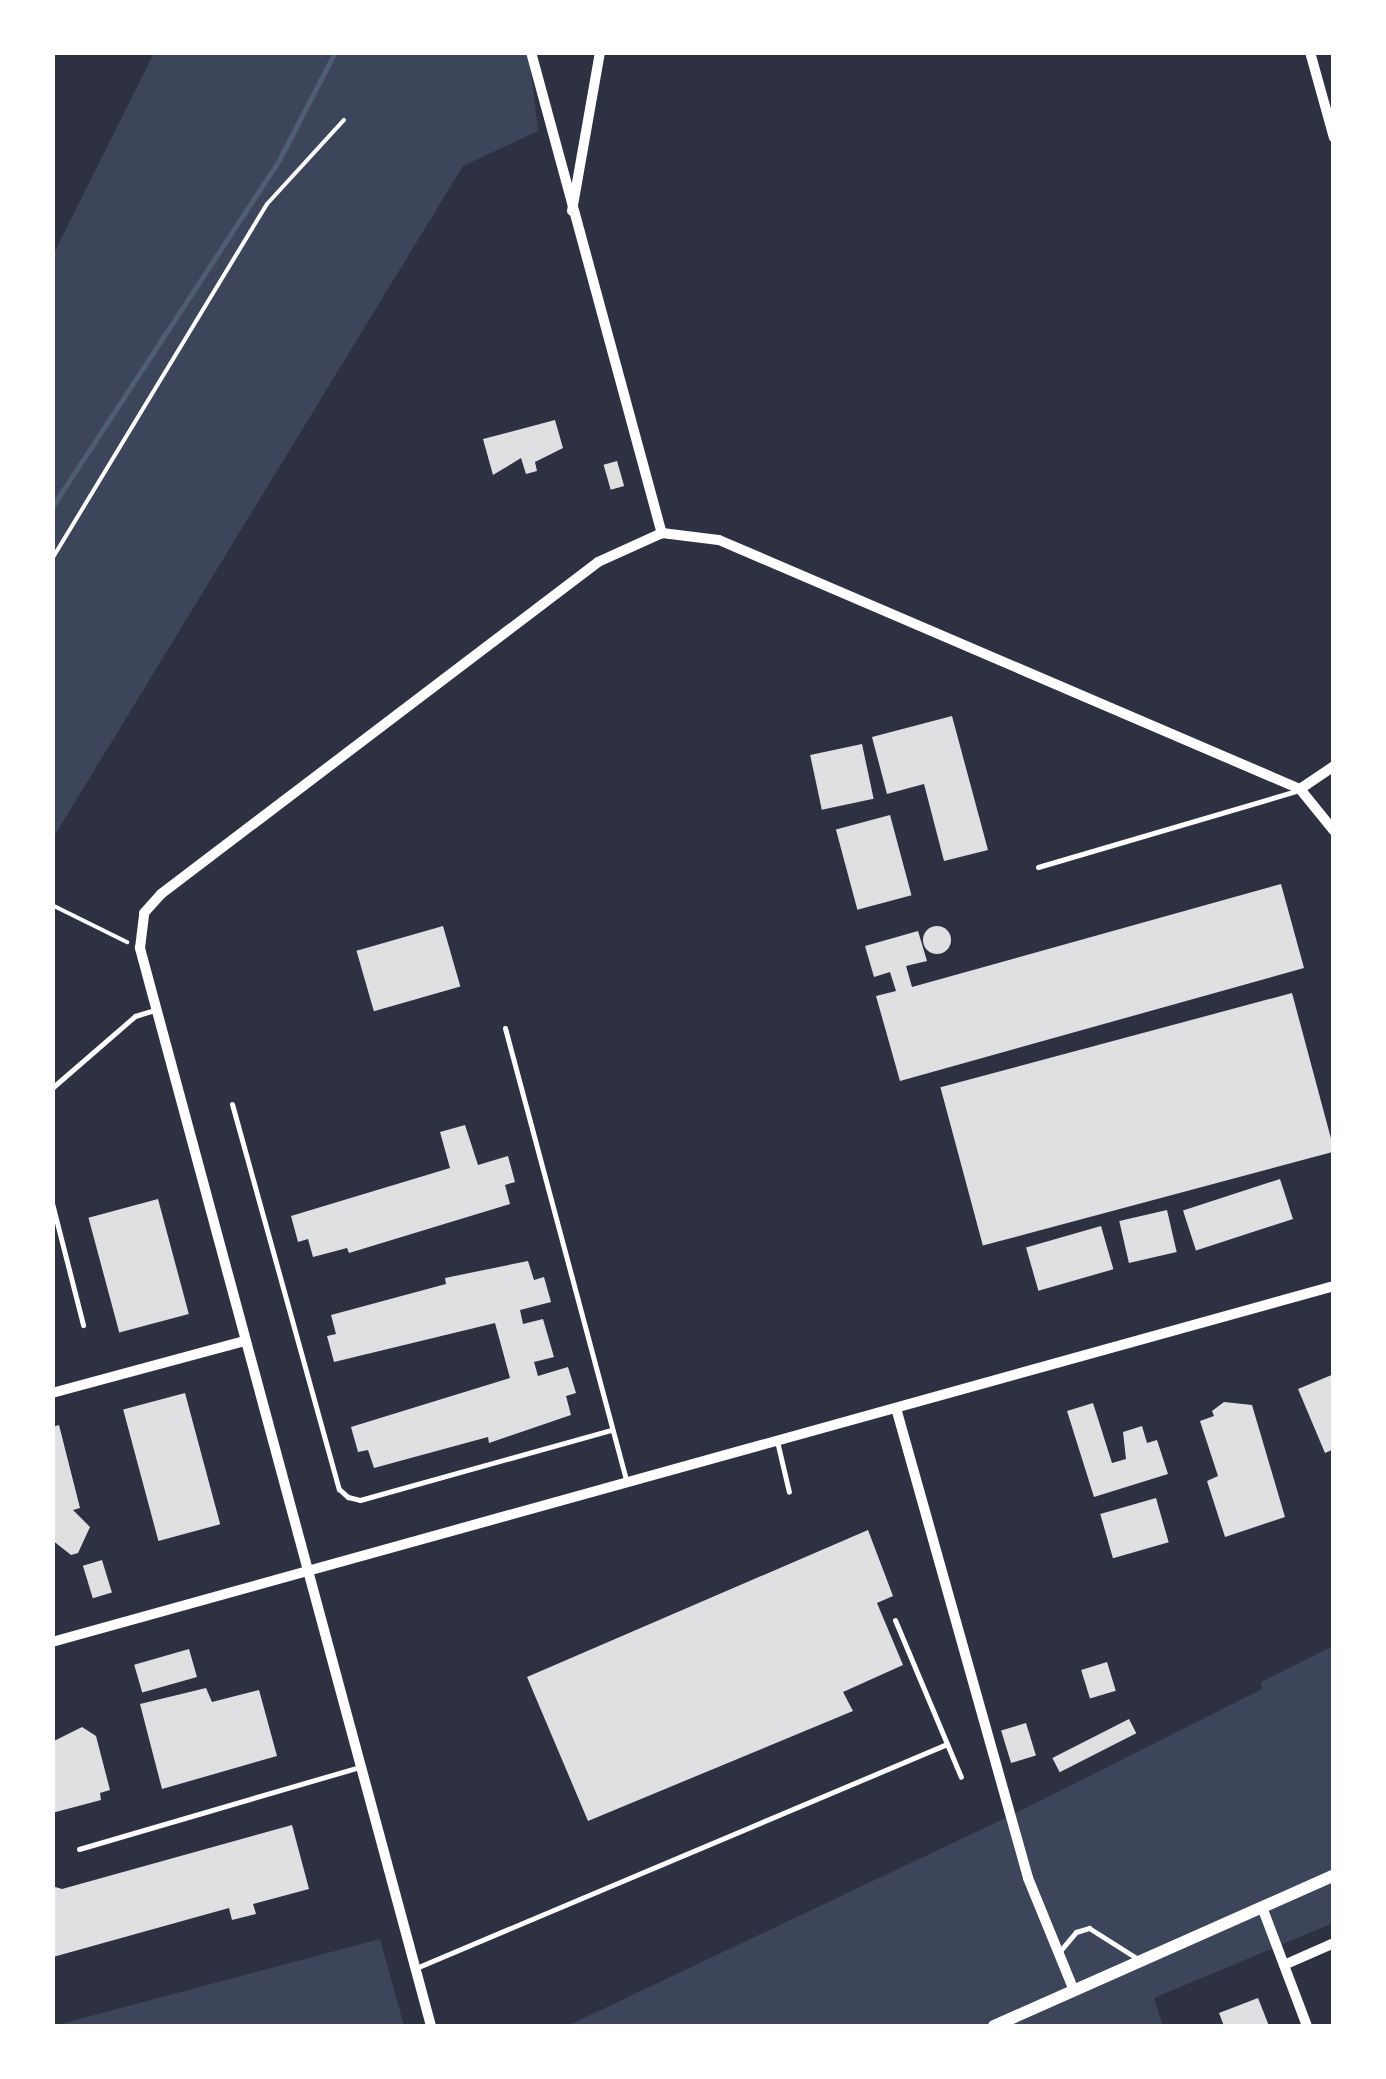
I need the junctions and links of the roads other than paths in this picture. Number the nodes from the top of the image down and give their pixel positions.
1 (531, 52) edge
2 (600, 52) edge
3 (1310, 52) edge
4 (1334, 138) edge
5 (571, 217) junction
6 (662, 534) junction
7 (1334, 766) edge
8 (1300, 789) junction
9 (1334, 830) edge
10 (1038, 866) dead end
11 (158, 1010) junction
12 (505, 1028) dead end
13 (52, 1088) edge
14 (232, 1104) dead end
15 (52, 1203) edge
16 (1334, 1286) edge
17 (84, 1325) dead end
18 (245, 1341) junction
19 (52, 1393) edge
20 (896, 1408) junction
21 (611, 1430) junction
22 (778, 1441) junction
23 (627, 1482) junction
24 (788, 1492) dead end
25 (309, 1571) junction
26 (895, 1620) dead end
27 (52, 1642) edge
28 (947, 1744) junction
29 (362, 1766) junction
30 (961, 1777) dead end
31 (79, 1849) dead end
32 (1334, 1874) edge
33 (1262, 1907) junction
34 (1334, 1943) edge
35 (1060, 1952) junction
36 (1140, 1961) junction
37 (1284, 1966) junction
38 (416, 1968) junction
39 (1074, 1991) junction
40 (431, 2026) edge
41 (994, 2026) edge
42 (1307, 2026) edge

1 - 5 street
2 - 5 street
3 - 4 street
5 - 6 street
6 - 8 street
6 - 11 street
7 - 8 street
8 - 9 street
8 - 10 lane
11 - 13 lane
11 - 18 street
12 - 21 lane
14 - 21 lane
15 - 17 lane
16 - 20 street
18 - 19 street
18 - 25 street
20 - 22 street
20 - 35 street
21 - 23 lane
22 - 23 street
22 - 24 lane
23 - 25 street
25 - 27 street
25 - 29 street
26 - 28 lane
28 - 30 lane
28 - 38 lane
29 - 31 lane
29 - 38 street
32 - 33 street
33 - 36 street
33 - 37 street
34 - 37 street
35 - 36 lane
35 - 39 street
36 - 39 street
37 - 42 street
38 - 40 street
39 - 41 street

